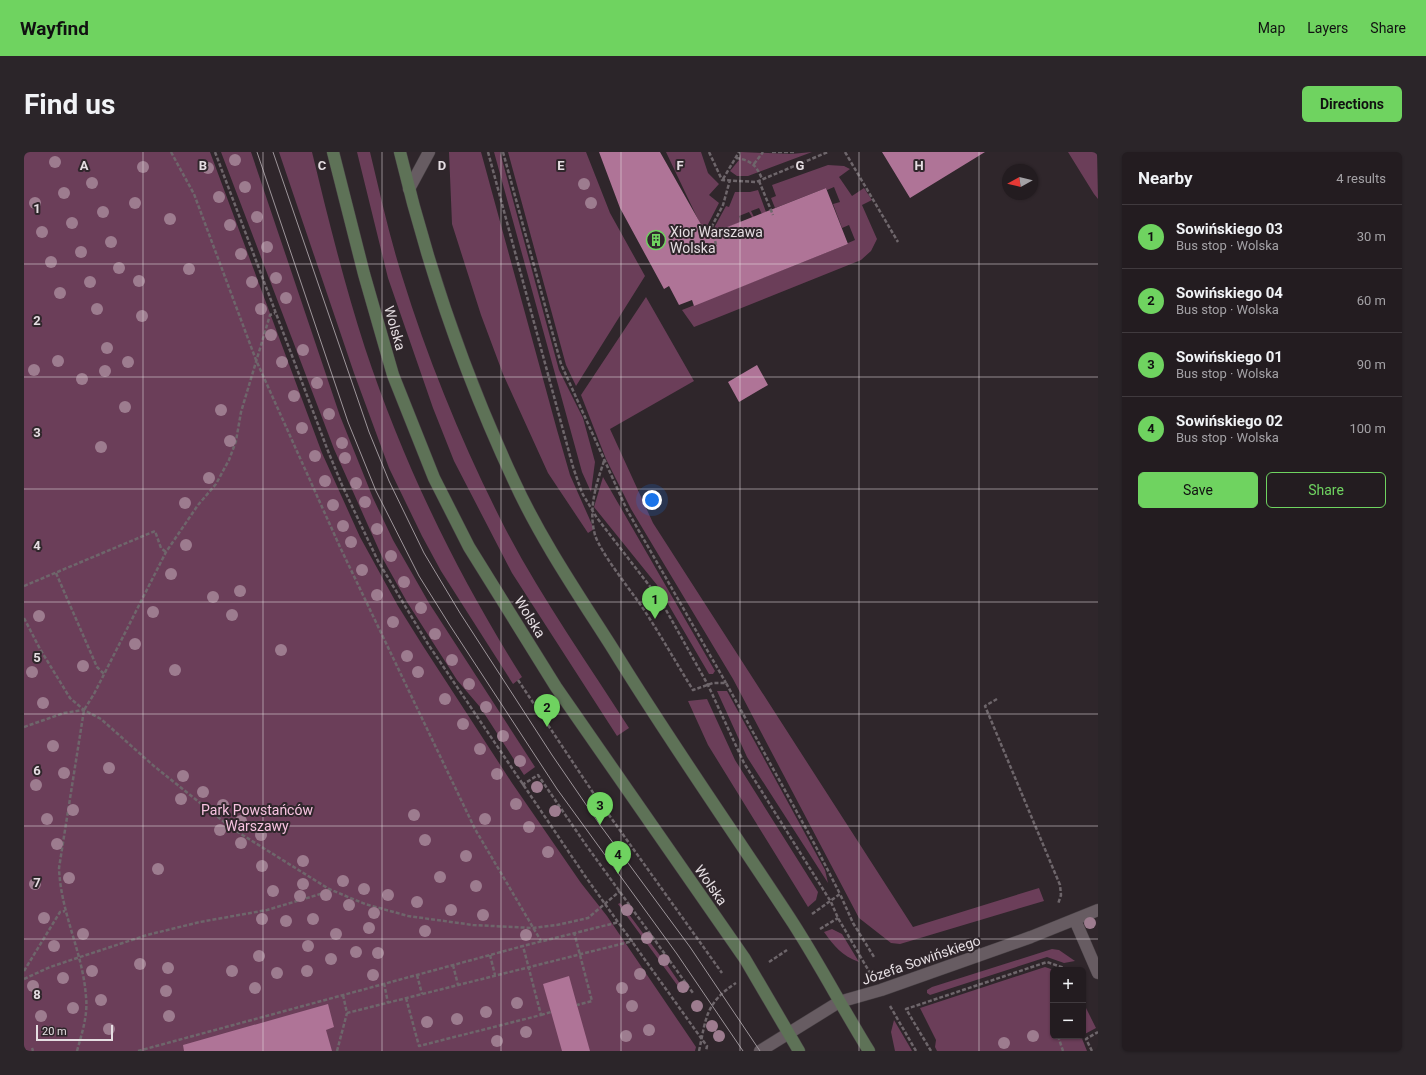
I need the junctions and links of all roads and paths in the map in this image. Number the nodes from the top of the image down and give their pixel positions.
1 (171, 152) edge
2 (215, 152) edge
3 (333, 152) edge
4 (400, 152) edge
5 (429, 152) edge
6 (488, 152) edge
7 (503, 152) edge
8 (709, 152) edge
9 (739, 152) edge
10 (763, 152) edge
11 (772, 152) edge
12 (794, 152) edge
13 (828, 152) edge
14 (845, 152) edge
15 (824, 153) edge
16 (736, 158) junction
17 (754, 164) junction
18 (722, 180) junction
19 (730, 180) junction
20 (761, 180) junction
21 (409, 189) junction
22 (773, 215) dead end
23 (898, 242) dead end
24 (716, 245) dead end
25 (275, 313) junction
26 (256, 360) junction
27 (604, 460) junction
28 (592, 510) junction
29 (166, 552) junction
30 (56, 573) junction
31 (24, 586) edge
32 (24, 618) edge
33 (104, 674) junction
34 (518, 680) dead end
35 (726, 683) junction
36 (708, 685) junction
37 (997, 699) dead end
38 (84, 710) junction
39 (24, 727) edge
40 (522, 785) junction
41 (329, 889) junction
42 (620, 891) junction
43 (840, 894) junction
44 (831, 902) junction
45 (605, 903) junction
46 (1058, 905) dead end
47 (1098, 910) edge
48 (64, 911) junction
49 (812, 914) dead end
50 (838, 918) junction
51 (1075, 920) junction
52 (619, 922) junction
53 (533, 928) junction
54 (821, 928) dead end
55 (574, 932) junction
56 (540, 941) junction
57 (633, 941) junction
58 (523, 946) junction
59 (580, 953) junction
60 (490, 955) junction
61 (79, 957) junction
62 (874, 957) dead end
63 (863, 960) dead end
64 (453, 965) junction
65 (529, 966) junction
66 (1061, 967) edge
67 (24, 970) edge
68 (722, 973) dead end
69 (1098, 973) edge
70 (417, 975) junction
71 (495, 975) junction
72 (24, 979) edge
73 (384, 983) junction
74 (458, 985) junction
75 (693, 993) dead end
76 (422, 994) junction
77 (343, 995) junction
78 (406, 998) junction
79 (839, 1002) junction
80 (388, 1003) junction
81 (577, 1005) dead end
82 (708, 1010) dead end
83 (551, 1012) dead end
84 (347, 1013) junction
85 (541, 1015) junction
86 (897, 1017) dead end
87 (1098, 1032) edge
88 (789, 1034) junction
89 (702, 1038) junction
90 (1059, 1039) edge
91 (78, 1051) edge
92 (138, 1051) edge
93 (337, 1051) edge
94 (699, 1051) edge
95 (706, 1051) edge
96 (760, 1051) edge
97 (799, 1051) edge
98 (869, 1051) edge
99 (916, 1051) edge
100 (931, 1051) edge
101 (1063, 1051) edge
102 (1092, 1051) edge

1 - 26 path
2 - 25 path
3 - 88 main road, Wolska
4 - 21 main road
5 - 21 street
6 - 28 path
7 - 27 path
8 - 18 path
9 - 16 path
10 - 17 path
11 - 12 path
13 - 15 path
14 - 23 path
15 - 20 path
16 - 17 path
16 - 18 path
17 - 20 path
18 - 19 path
19 - 20 path
19 - 24 path
20 - 22 path
21 - 79 main road
25 - 26 path
25 - 40 path
26 - 29 path
26 - 53 path
27 - 28 path
27 - 35 path
28 - 36 path
28 - 36 path
29 - 30 path
29 - 33 path
30 - 31 path
30 - 33 path
32 - 38 path
33 - 38 path
34 - 68 path
35 - 36 path
35 - 43 path
36 - 44 path
37 - 46 path
38 - 39 path
38 - 41 path
38 - 48 path
40 - 42 path
40 - 45 path
41 - 53 path
41 - 61 path
42 - 45 path
42 - 75 path
43 - 44 path
43 - 62 path
44 - 49 path
44 - 50 path
45 - 52 path
45 - 53 path
47 - 51 street, Józefa Sowińskiego
48 - 61 path
48 - 67 path
50 - 54 path
50 - 63 path
51 - 69 street
51 - 79 street, Józefa Sowińskiego
52 - 55 path
52 - 57 path
53 - 56 path
55 - 56 path
55 - 59 path
56 - 58 path
57 - 59 path
57 - 89 path
58 - 60 path
58 - 65 path
59 - 65 path
59 - 81 path
60 - 64 path
60 - 71 path
61 - 72 path
61 - 91 path
64 - 70 path
64 - 74 path
65 - 71 path
65 - 85 path
66 - 100 path
70 - 73 path
70 - 76 path
71 - 74 path
73 - 77 path
73 - 80 path
74 - 76 path
76 - 78 path
77 - 84 path
77 - 92 path
78 - 80 path
78 - 85 path
79 - 88 street, Józefa Sowińskiego
79 - 98 main road
80 - 84 path
82 - 89 path
83 - 85 path
84 - 93 path
86 - 99 path
87 - 102 path
88 - 96 street, Józefa Sowińskiego
88 - 97 main road, Wolska
89 - 94 path
89 - 95 path
90 - 101 path

